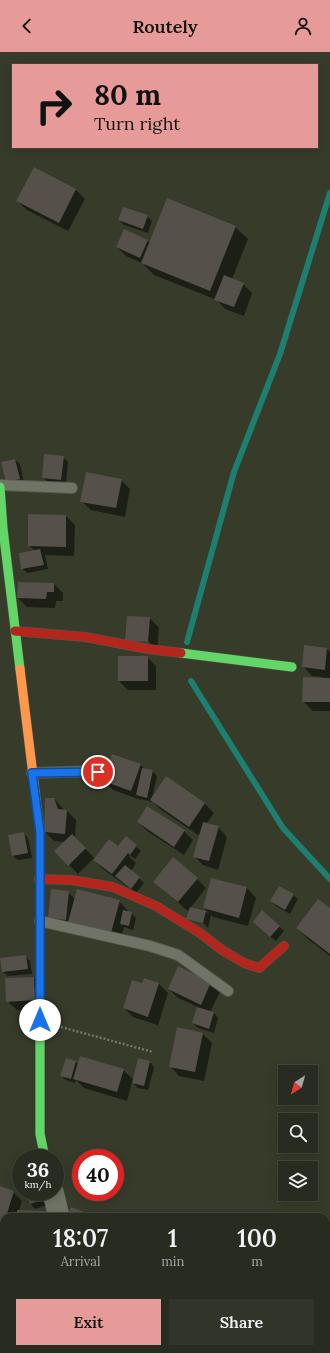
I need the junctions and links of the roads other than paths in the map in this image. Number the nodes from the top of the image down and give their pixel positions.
1 (0, 486) edge
2 (72, 488) dead end
3 (16, 631) junction
4 (292, 667) dead end
5 (98, 772) dead end
6 (32, 773) junction
7 (39, 879) junction
8 (40, 921) junction
9 (284, 946) dead end
10 (228, 991) dead end
11 (43, 1149) edge
12 (55, 1201) edge
13 (58, 1213) edge

1 - 2 lane
1 - 3 street
3 - 4 street
3 - 6 street
5 - 6 lane
6 - 7 street
7 - 8 street
7 - 9 street
8 - 10 lane
8 - 11 street
12 - 13 street

